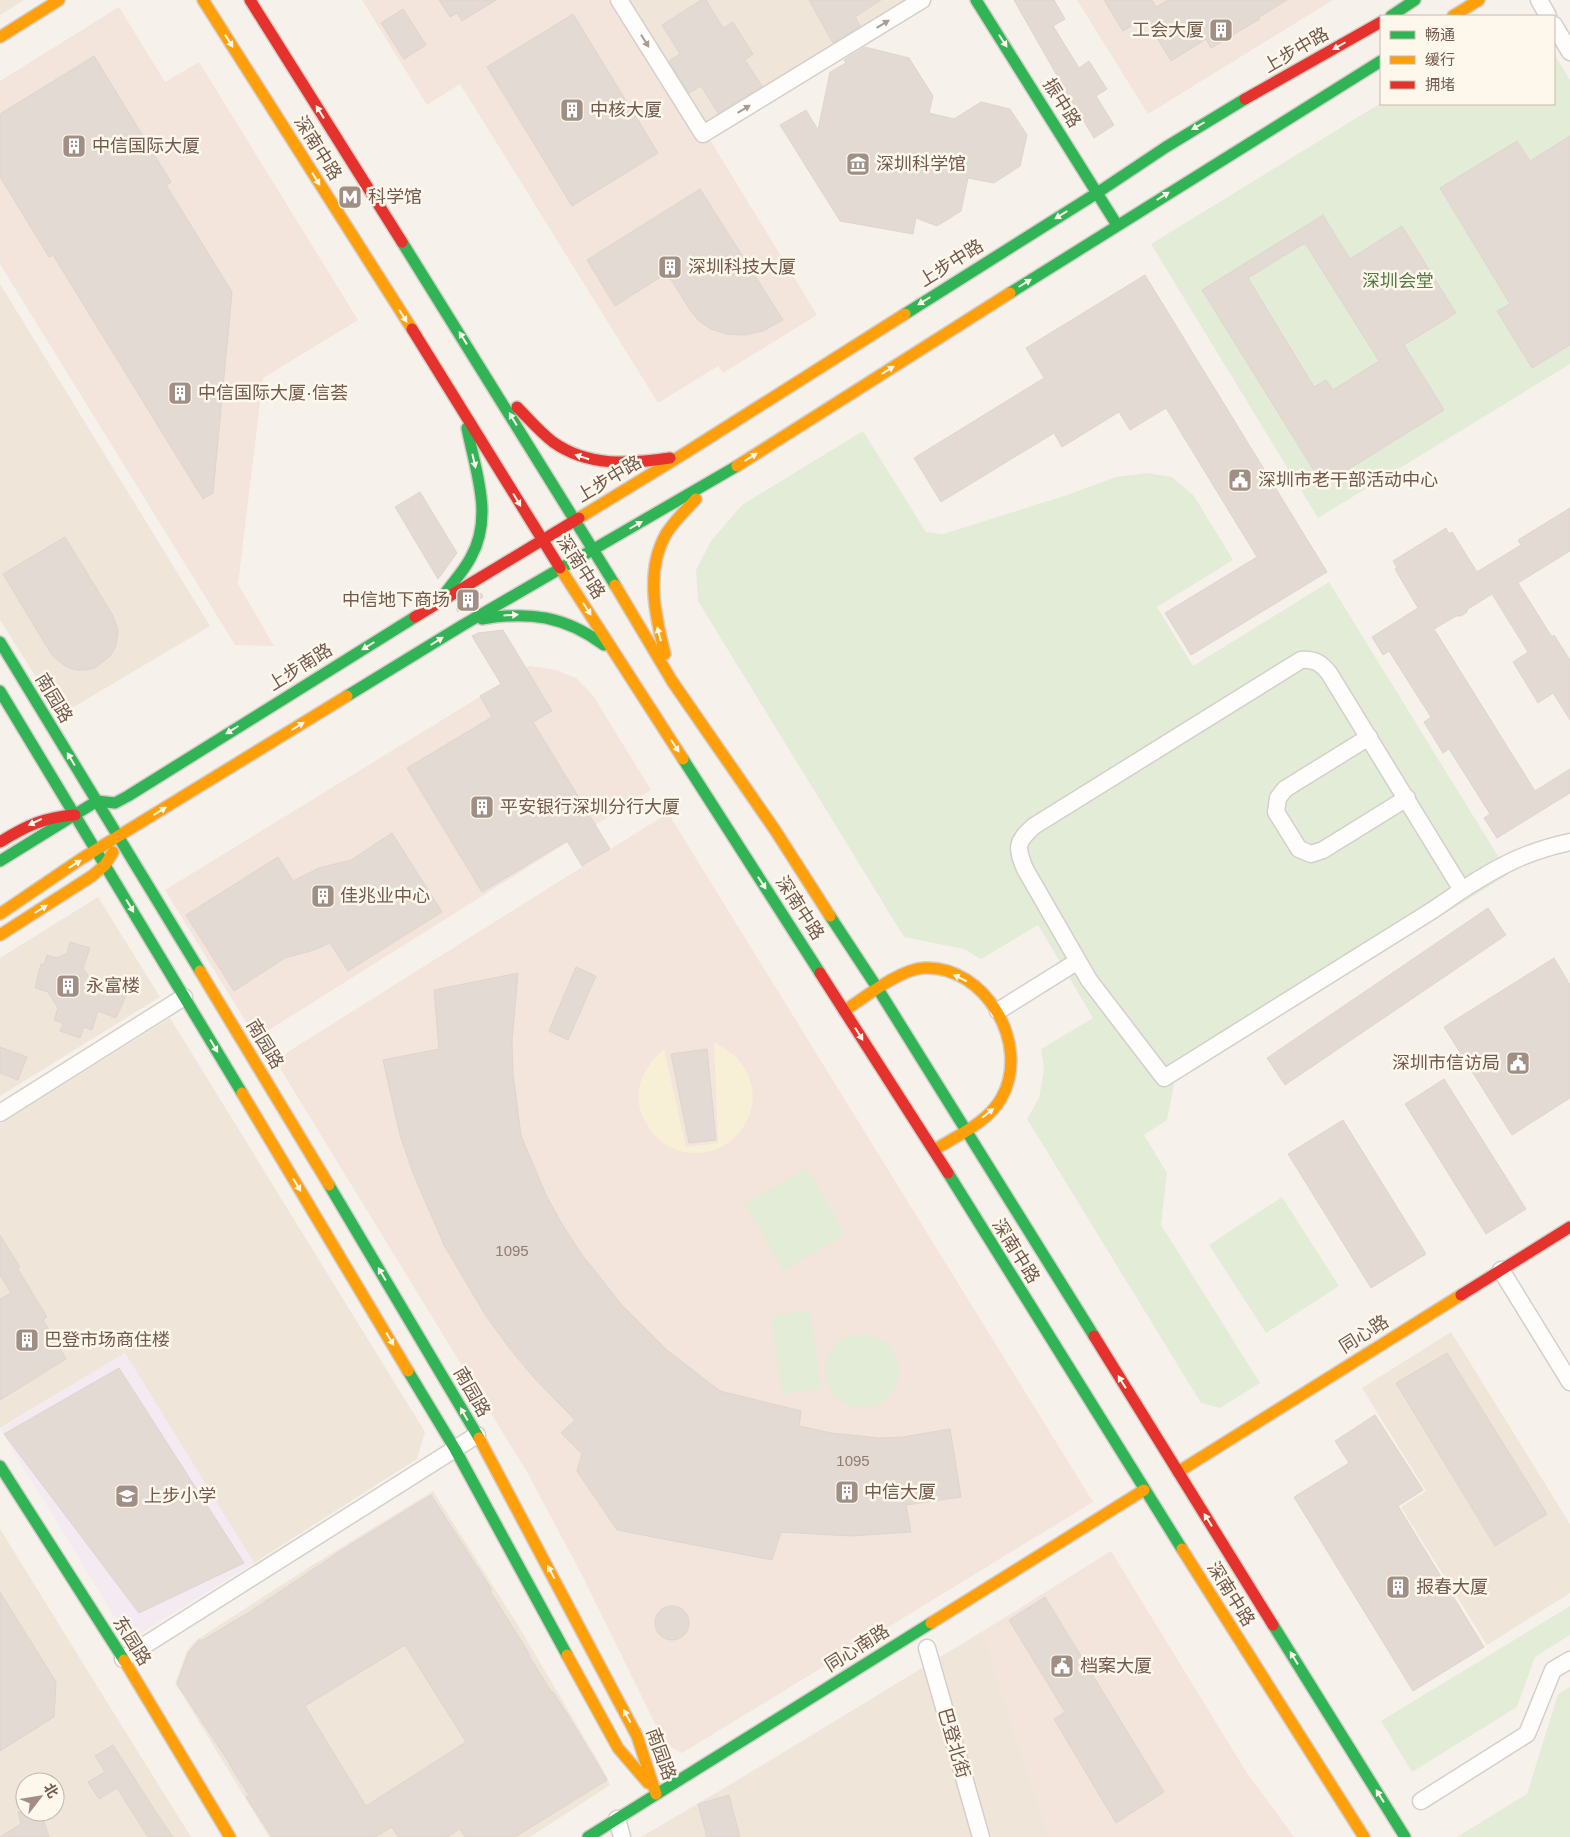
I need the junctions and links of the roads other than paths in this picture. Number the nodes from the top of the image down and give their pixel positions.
1 (59, 0) edge
2 (203, 0) edge
3 (250, 0) edge
4 (619, 0) edge
5 (922, 0) edge
6 (976, 0) edge
7 (1415, 0) edge
8 (1479, 0) edge
9 (1539, 0) edge
10 (38, 5) edge
11 (1392, 15) edge
12 (1455, 15) edge
13 (1547, 15) edge
14 (1380, 23) edge
15 (1555, 27) edge
16 (0, 37) edge
17 (1570, 52) edge
18 (1380, 62) edge
19 (1097, 193) junction
20 (1117, 225) junction
21 (489, 380) junction
22 (465, 413) junction
23 (682, 455) junction
24 (710, 483) junction
25 (575, 520) junction
26 (543, 540) junction
27 (594, 550) junction
28 (561, 568) junction
29 (439, 602) junction
30 (463, 624) junction
31 (0, 642) edge
32 (622, 664) junction
33 (672, 681) junction
34 (0, 691) edge
35 (1369, 737) junction
36 (1406, 798) junction
37 (96, 801) junction
38 (74, 815) junction
39 (118, 837) junction
40 (0, 842) edge
41 (1570, 842) edge
42 (96, 850) junction
43 (0, 861) edge
44 (105, 864) junction
45 (1462, 890) junction
46 (0, 914) edge
47 (0, 935) edge
48 (1078, 961) junction
49 (878, 990) junction
50 (184, 997) junction
51 (844, 1011) junction
52 (998, 1011) junction
53 (0, 1113) edge
54 (966, 1130) junction
55 (934, 1150) junction
56 (1570, 1227) edge
57 (1501, 1270) junction
58 (1570, 1382) edge
59 (477, 1436) junction
60 (455, 1449) junction
61 (0, 1466) edge
62 (1178, 1472) junction
63 (1144, 1490) junction
64 (927, 1648) dead end
65 (123, 1659) junction
66 (1570, 1660) edge
67 (656, 1794) junction
68 (1420, 1801) dead end
69 (617, 1819) junction
70 (230, 1837) edge
71 (588, 1837) edge
72 (622, 1837) edge
73 (981, 1837) edge
74 (1364, 1837) edge
75 (1405, 1837) edge

1 - 10 main road
2 -> 22 main road, 深南中路
21 -> 3 main road, 深南中路
4 -> 5 street
6 -> 19 main road, 振中路
7 - 11 main road
8 - 12 main road
9 - 13 street
10 - 16 main road
14 -> 19 main road, 上步中路
15 - 17 street
20 -> 18 main road
19 - 20 main road, 振中路
19 -> 23 main road, 上步中路
24 -> 20 main road
23 -> 21 main road
25 -> 21 main road, 深南中路
22 -> 26 main road, 深南中路
22 -> 29 main road
23 - 25 main road, 上步中路
27 -> 24 main road
33 -> 24 main road
25 - 26 main road, 上步中路
25 - 27 main road, 深南中路
26 - 28 main road, 深南中路
26 - 29 main road, 上步南路
27 - 28 main road
27 - 33 main road, 深南中路
28 - 30 main road
28 -> 32 main road, 深南中路
29 -> 37 main road, 上步南路
30 -> 32 main road
39 -> 30 main road
37 -> 31 main road, 南园路
32 -> 51 main road, 深南中路
33 - 49 main road, 深南中路
34 - 38 main road, 南园路
35 - 36 street
35 - 36 street
35 - 48 street
36 - 45 street
37 - 38 main road
37 - 39 main road, 南园路
38 -> 40 main road
38 - 42 main road, 南园路
38 - 43 main road
39 - 42 main road
39 - 44 main road
59 -> 39 main road, 南园路
41 - 45 street
42 - 44 main road, 南园路
46 -> 42 main road
47 -> 44 main road
44 -> 50 main road, 南园路
45 - 48 street
48 - 52 street
49 - 51 main road
52 -> 49 main road
49 - 54 main road, 深南中路
50 - 53 street
50 -> 60 main road, 南园路
51 -> 55 main road, 深南中路
54 -> 52 main road
54 - 55 main road
62 -> 54 main road, 深南中路
55 - 63 main road, 深南中路
56 - 57 main road, 同心路
57 - 58 street
57 - 62 main road, 同心路
59 - 60 street
67 -> 59 main road, 南园路
60 - 65 street
60 - 67 main road, 南园路
61 - 65 main road, 东园路
75 -> 62 main road, 深南中路
63 - 67 main road, 同心南路
63 - 74 main road, 深南中路
64 - 73 street, 巴登北街
65 - 70 main road, 东园路
66 - 68 street
67 - 69 main road, 同心南路
69 - 71 main road, 同心南路
69 - 72 street

